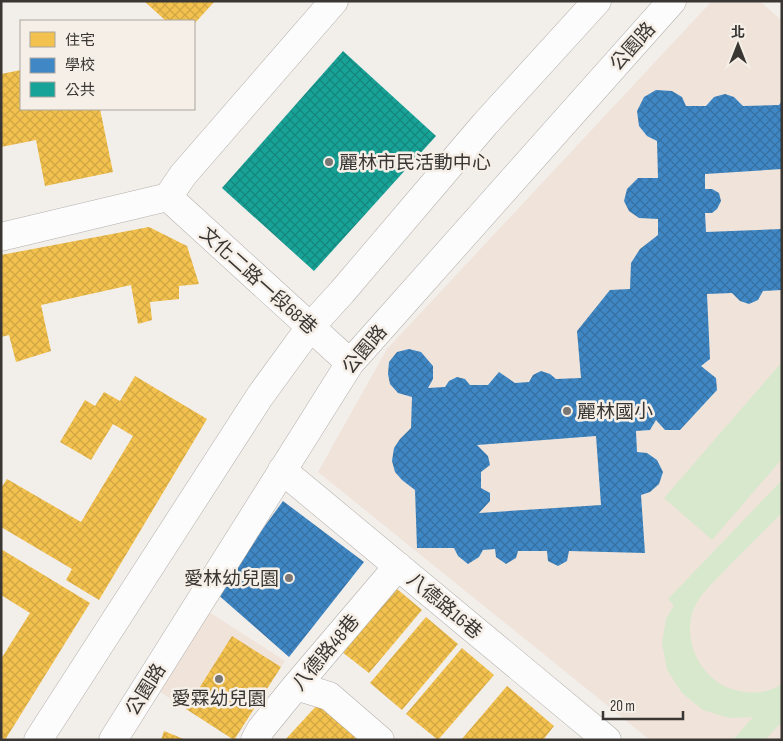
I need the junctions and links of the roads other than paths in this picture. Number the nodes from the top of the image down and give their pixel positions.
1 (597, 1) edge
2 (672, 1) edge
3 (323, 5) edge
4 (168, 197) junction
5 (1, 237) edge
6 (311, 326) junction
7 (350, 363) junction
8 (282, 470) junction
9 (398, 566) junction
10 (296, 686) junction
11 (38, 740) edge
12 (113, 740) edge
13 (255, 740) edge
14 (380, 740) edge
15 (607, 740) edge

1 - 6 street
2 - 7 street, 公園路
3 - 4 street
4 - 5 street
4 - 6 street, 文化二路一段68巷
6 - 7 street, 文化二路一段68巷
6 - 11 street
7 - 8 street, 公園路
8 - 9 street, 八德路16巷
8 - 12 street, 公園路
9 - 10 street, 八德路48巷
9 - 15 street, 八德路16巷
10 - 13 street, 八德路48巷
10 - 14 street

